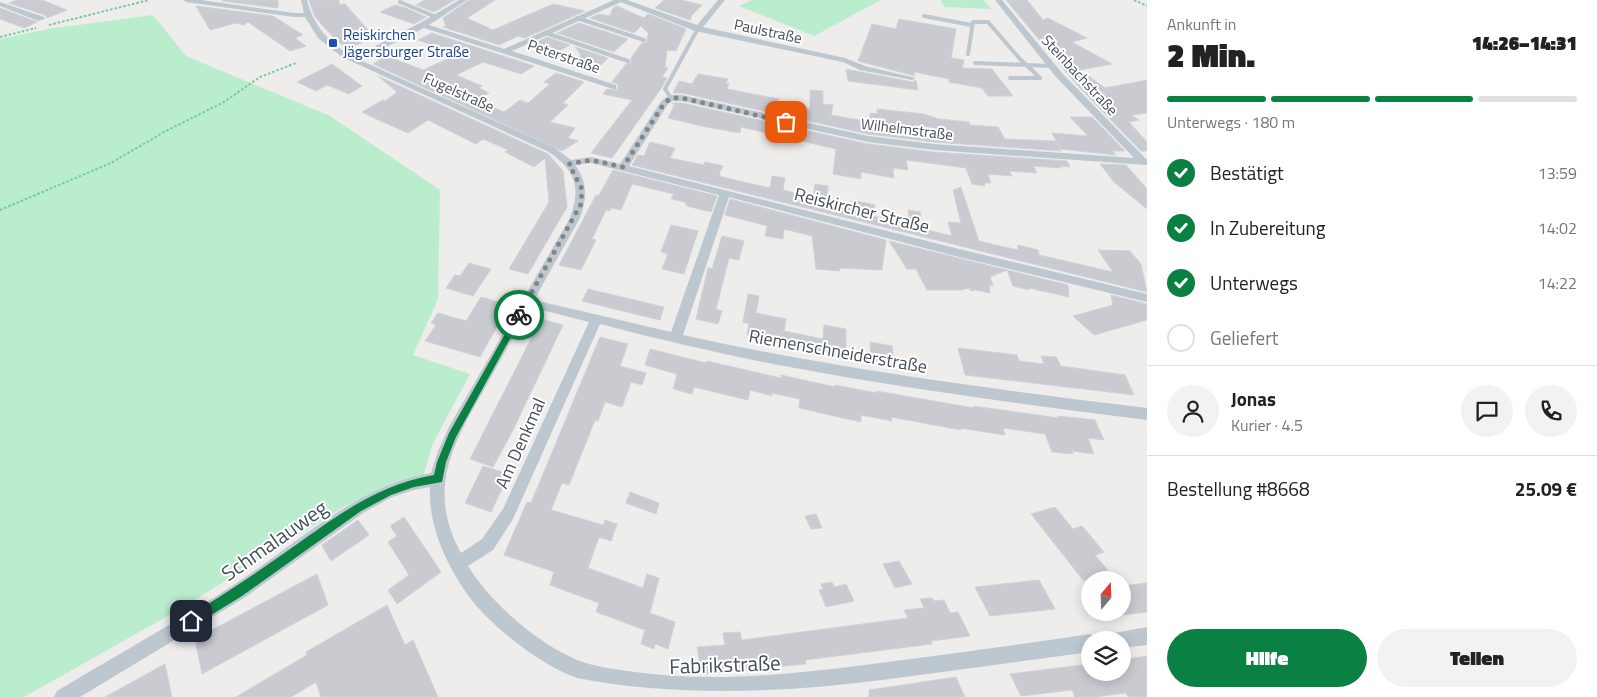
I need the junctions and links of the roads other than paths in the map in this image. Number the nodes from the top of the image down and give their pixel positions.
1 (186, 0) edge
2 (304, 0) edge
3 (464, 0) edge
4 (621, 0) edge
5 (722, 0) edge
6 (998, 0) edge
7 (400, 2) dead end
8 (1, 6) edge
9 (307, 15) junction
10 (924, 16) dead end
11 (436, 17) junction
12 (577, 18) junction
13 (43, 22) road end
14 (422, 25) junction
15 (971, 25) junction
16 (697, 30) junction
17 (546, 33) junction
18 (644, 40) dead end
19 (506, 51) junction
20 (968, 54) dead end
21 (354, 60) junction
22 (628, 61) dead end
23 (975, 64) dead end
24 (1026, 64) junction
25 (1051, 66) junction
26 (912, 78) dead end
27 (1010, 78) dead end
28 (613, 87) dead end
29 (672, 98) junction
30 (1145, 163) edge
31 (569, 164) junction
32 (623, 167) junction
33 (725, 193) junction
34 (1147, 298) edge
35 (527, 302) junction
36 (596, 319) junction
37 (676, 337) junction
38 (1147, 414) edge
39 (438, 479) junction
40 (456, 564) junction
41 (1147, 636) edge
42 (1131, 638) edge
43 (1081, 644) edge
44 (63, 697) edge

1 - 9 street
2 - 9 street, Fugelstraße
3 - 11 street
4 - 12 street, Peterstraße
4 - 16 street, Paulstraße
5 - 16 street
6 - 25 street, Steinbachstraße
7 - 11 lane
8 - 13 street
9 - 21 street, Fugelstraße
10 - 15 lane
11 - 14 street
12 - 17 street, Peterstraße
12 - 18 lane
14 - 19 street, Peterstraße
14 - 21 street
15 - 20 lane
15 - 24 lane
16 - 26 street, Paulstraße
16 - 29 lane
17 - 19 street, Peterstraße
17 - 22 lane, Peterstraße
19 - 28 street, Peterstraße
21 - 31 street, Fugelstraße
23 - 24 lane
24 - 25 lane
24 - 27 lane
25 - 30 street, Steinbachstraße
29 - 30 street, Wilhelmstraße
29 - 32 street
31 - 32 street, Reiskircher Straße
31 - 35 street, Fabrikstraße
32 - 33 street, Reiskircher Straße
33 - 34 street, Reiskircher Straße
33 - 37 street
35 - 36 street, Riemenschneiderstraße
35 - 39 street, Fabrikstraße
36 - 37 street, Riemenschneiderstraße
36 - 40 street, Am Denkmal
37 - 38 street, Riemenschneiderstraße
39 - 40 street, Fabrikstraße
39 - 44 street, Schmalauweg
40 - 43 street, Fabrikstraße
41 - 42 street

